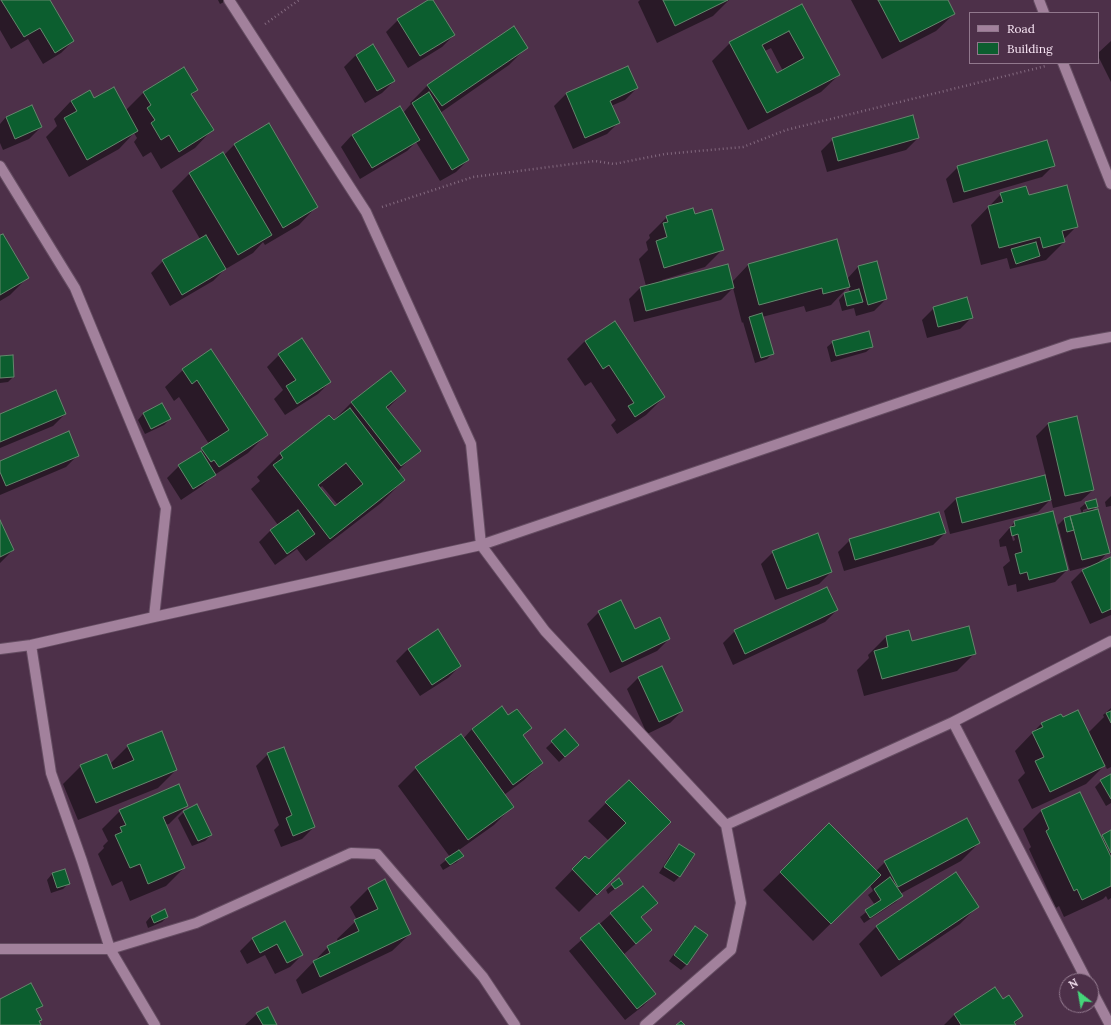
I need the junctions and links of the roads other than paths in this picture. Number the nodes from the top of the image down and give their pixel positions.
1 (229, 0) edge
2 (1039, 0) edge
3 (1044, 12) edge
4 (1063, 64) edge
5 (0, 166) edge
6 (1111, 184) edge
7 (1111, 337) edge
8 (481, 545) junction
9 (154, 617) junction
10 (1111, 641) edge
11 (31, 645) junction
12 (0, 649) edge
13 (953, 722) junction
14 (726, 825) junction
15 (0, 949) edge
16 (110, 949) junction
17 (1083, 973) edge
18 (1099, 1004) edge
19 (156, 1025) edge
20 (515, 1025) edge
21 (645, 1025) edge
22 (1110, 1025) edge

1 - 8 street
2 - 3 street
4 - 6 street
5 - 9 street
7 - 8 street
8 - 9 street
8 - 14 street
9 - 11 street
10 - 13 street
11 - 12 street
11 - 16 street
13 - 14 street
13 - 17 street
14 - 21 street
15 - 16 street
16 - 19 street
16 - 20 street
18 - 22 street

